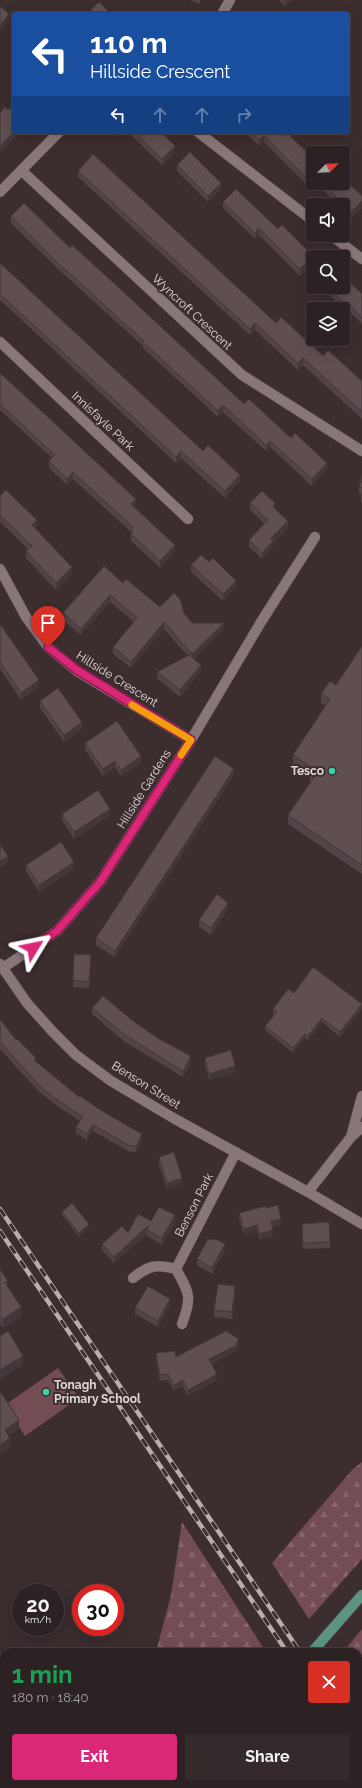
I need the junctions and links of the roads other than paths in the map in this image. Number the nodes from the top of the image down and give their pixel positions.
1 (230, 0) edge
2 (223, 12) edge
3 (57, 134) edge
4 (201, 134) edge
5 (22, 171) junction
6 (0, 192) edge
7 (306, 216) edge
8 (340, 242) edge
9 (362, 259) edge
10 (0, 342) edge
11 (362, 451) edge
12 (188, 518) dead end
13 (315, 537) dead end
14 (0, 569) edge
15 (191, 740) junction
16 (1, 966) edge
17 (362, 1096) edge
18 (362, 1127) edge
19 (351, 1137) junction
20 (236, 1152) junction
21 (308, 1192) junction
22 (362, 1224) edge
23 (176, 1269) junction
24 (133, 1278) dead end
25 (182, 1324) dead end
26 (362, 1595) edge
27 (316, 1648) edge

1 - 2 street
3 - 5 street
4 - 7 street
5 - 6 street
5 - 11 street, Wyncroft Crescent
8 - 9 street
10 - 12 street, Innisfayle Park
13 - 15 street, Hillside Gardens
14 - 15 street, Hillside Crescent
15 - 16 street, Hillside Gardens
16 - 20 street, Benson Street
17 - 19 street
18 - 19 street
19 - 21 street
20 - 21 street, Benson Street
20 - 23 street, Benson Park
21 - 22 street, Benson Street
23 - 24 street
23 - 25 street
26 - 27 main road

